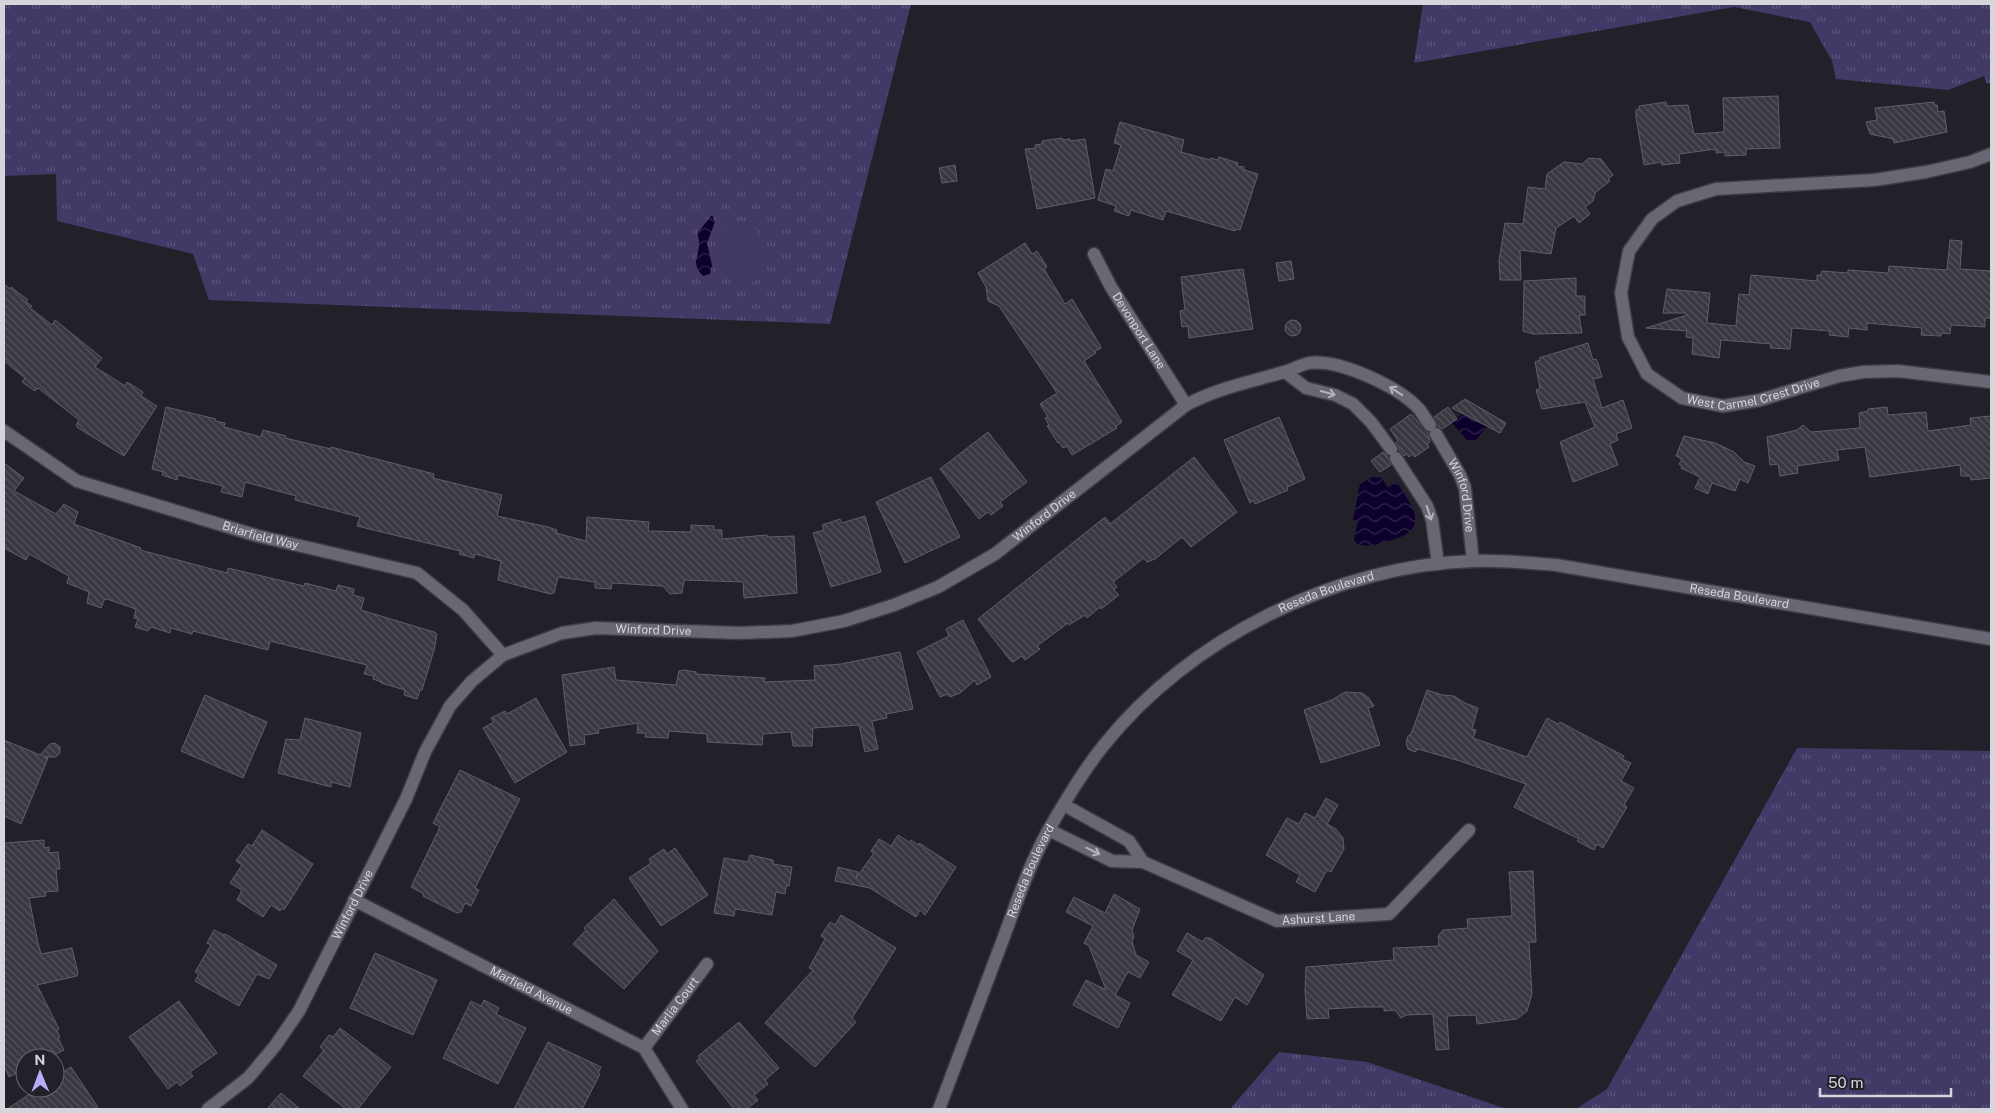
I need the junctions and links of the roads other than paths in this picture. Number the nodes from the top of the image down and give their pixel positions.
1 (1991, 154) edge
2 (1094, 254) dead end
3 (1285, 372) junction
4 (1991, 382) edge
5 (1186, 405) junction
6 (4, 430) edge
7 (1472, 561) junction
8 (1438, 564) junction
9 (1991, 639) edge
10 (503, 655) junction
11 (1064, 805) junction
12 (1049, 830) junction
13 (1470, 830) dead end
14 (1143, 862) junction
15 (354, 900) junction
16 (707, 964) dead end
17 (644, 1048) junction
18 (208, 1109) edge
19 (682, 1109) edge
20 (939, 1109) edge

1 - 4 street, West Carmel Crest Drive
2 - 5 street, Devonport Lane
3 - 5 street, Winford Drive
7 -> 3 street, Winford Drive
3 -> 8 street
5 - 10 street, Winford Drive
6 - 10 street, Briarfield Way
7 - 8 street, Reseda Boulevard
7 - 9 street, Reseda Boulevard
8 - 11 street, Reseda Boulevard
10 - 15 street, Winford Drive
11 - 12 street, Reseda Boulevard
11 - 14 street
12 -> 14 street, Ashurst Lane
12 - 20 street, Reseda Boulevard
13 - 14 street, Ashurst Lane
15 - 17 street, Marfield Avenue
15 - 18 street, Winford Drive
16 - 17 street, Marlia Court
17 - 19 street

